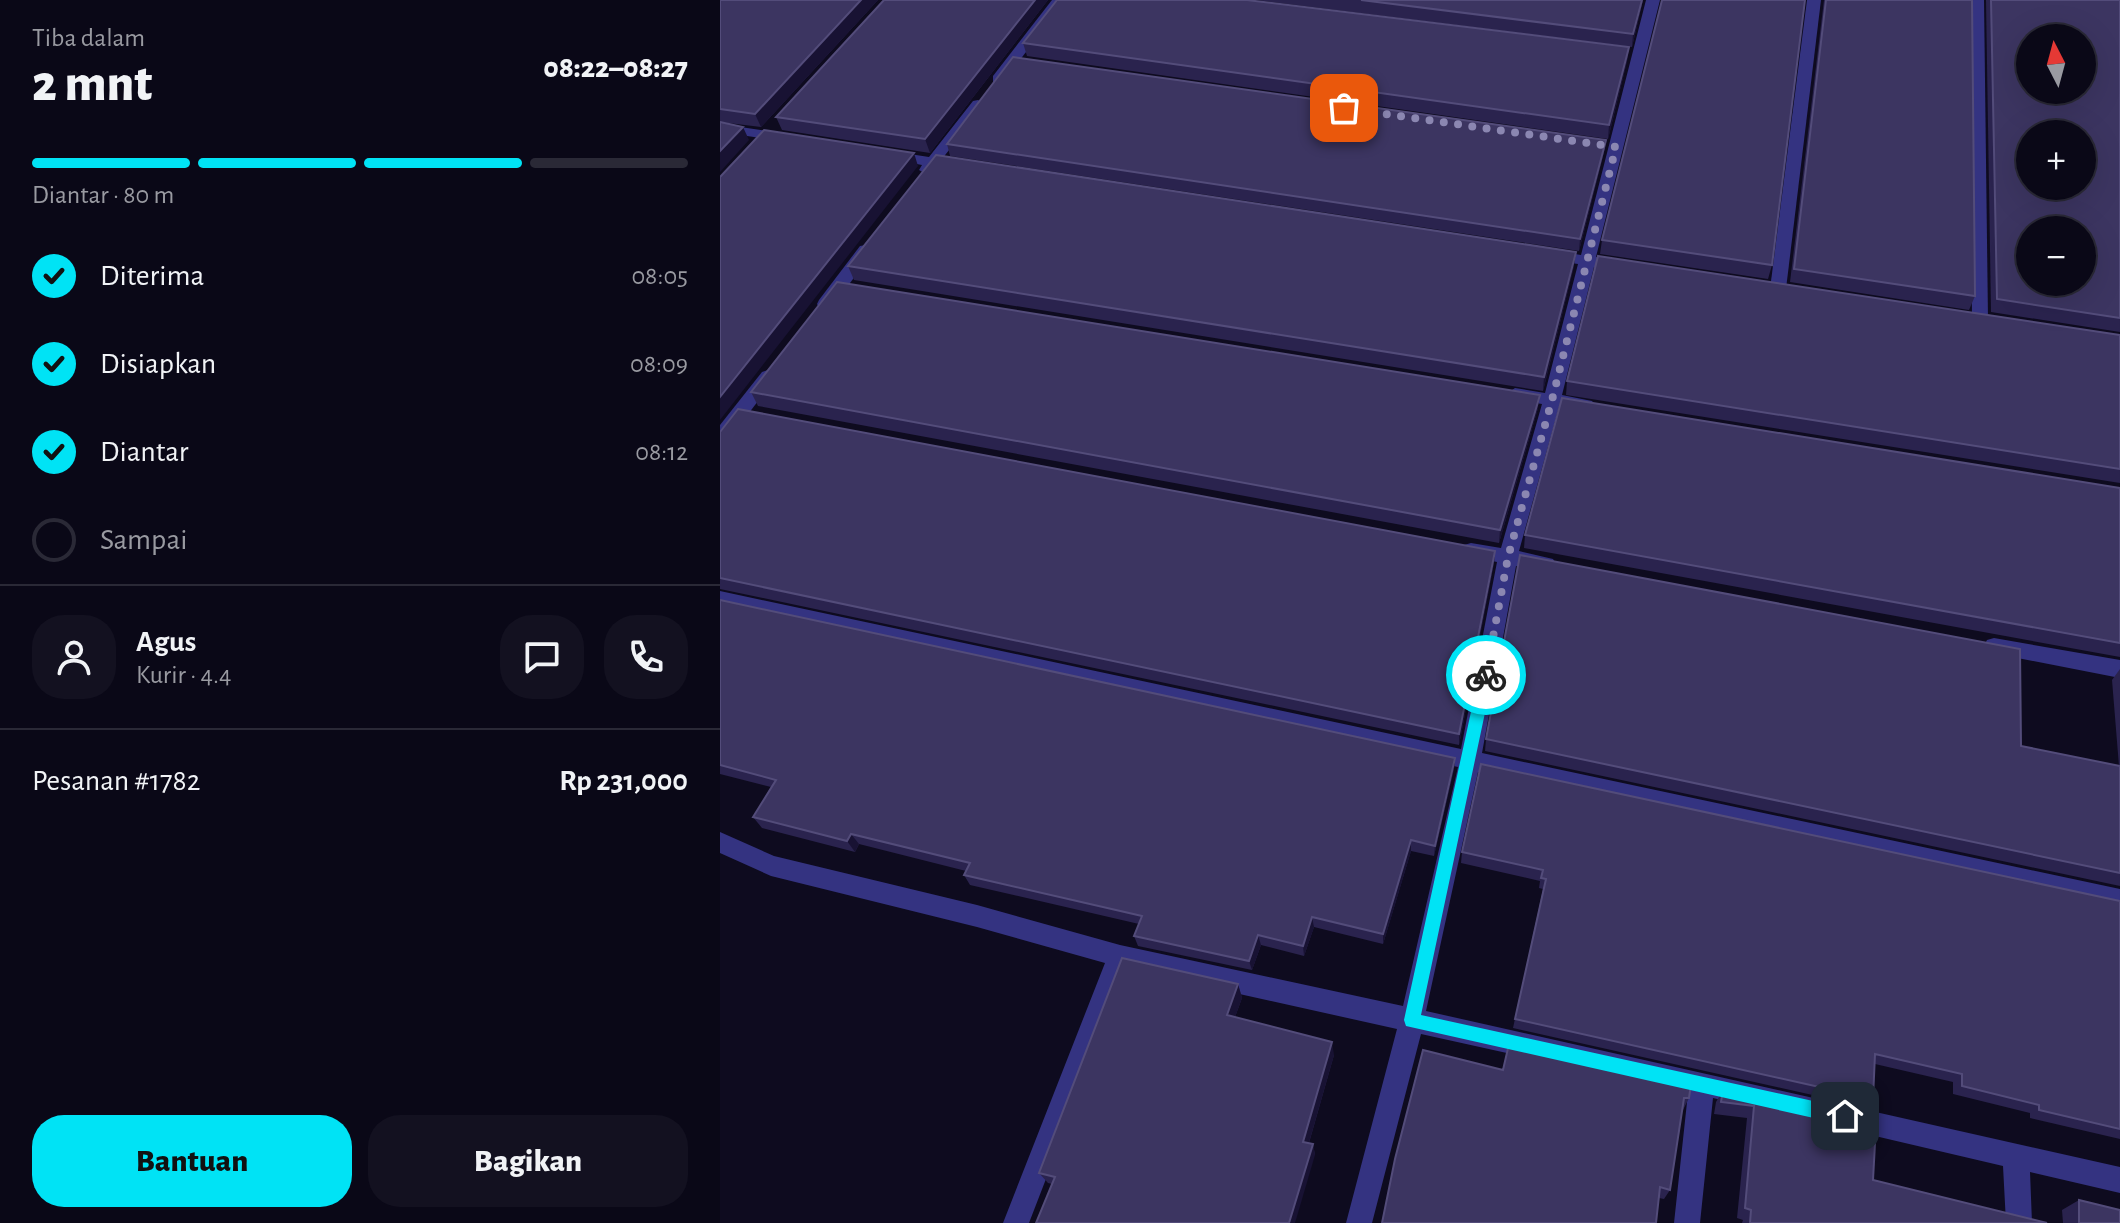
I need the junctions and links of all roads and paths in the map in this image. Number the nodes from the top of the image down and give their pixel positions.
1 (1059, 0) edge
2 (1653, 0) edge
3 (1814, 0) edge
4 (1977, 0) edge
5 (720, 128) edge
6 (811, 142) edge
7 (871, 152) edge
8 (932, 162) junction
9 (978, 169) edge
10 (913, 187) edge
11 (876, 237) edge
12 (1538, 253) edge
13 (1585, 260) junction
14 (1644, 269) edge
15 (1778, 289) edge
16 (819, 311) edge
17 (1980, 320) edge
18 (780, 361) edge
19 (1490, 390) edge
20 (1559, 401) junction
21 (1612, 410) edge
22 (720, 438) edge
23 (1448, 545) edge
24 (1508, 557) junction
25 (1571, 568) edge
26 (720, 599) edge
27 (1979, 643) edge
28 (2120, 669) edge
29 (1470, 760) junction
30 (720, 842) edge
31 (2120, 900) edge
32 (1120, 956) junction
33 (1412, 1020) junction
34 (1702, 1083) junction
35 (2016, 1156) junction
36 (2120, 1180) edge
37 (1016, 1223) edge
38 (1359, 1223) edge
39 (1687, 1223) edge
40 (2019, 1223) edge

1 - 8 street
2 - 13 street
3 - 15 street
4 - 17 street
5 - 6 street
7 - 8 street
8 - 9 street
8 - 10 street
11 - 16 street
12 - 13 street
13 - 14 street
13 - 20 street
18 - 22 street
19 - 20 street
20 - 21 street
20 - 24 street
23 - 24 street
24 - 25 street
24 - 29 street
26 - 29 street
27 - 28 street
29 - 31 street
29 - 33 street
30 - 32 street
32 - 33 street
32 - 37 street
33 - 34 street
33 - 38 street
34 - 35 street
34 - 39 street
35 - 36 street
35 - 40 street

